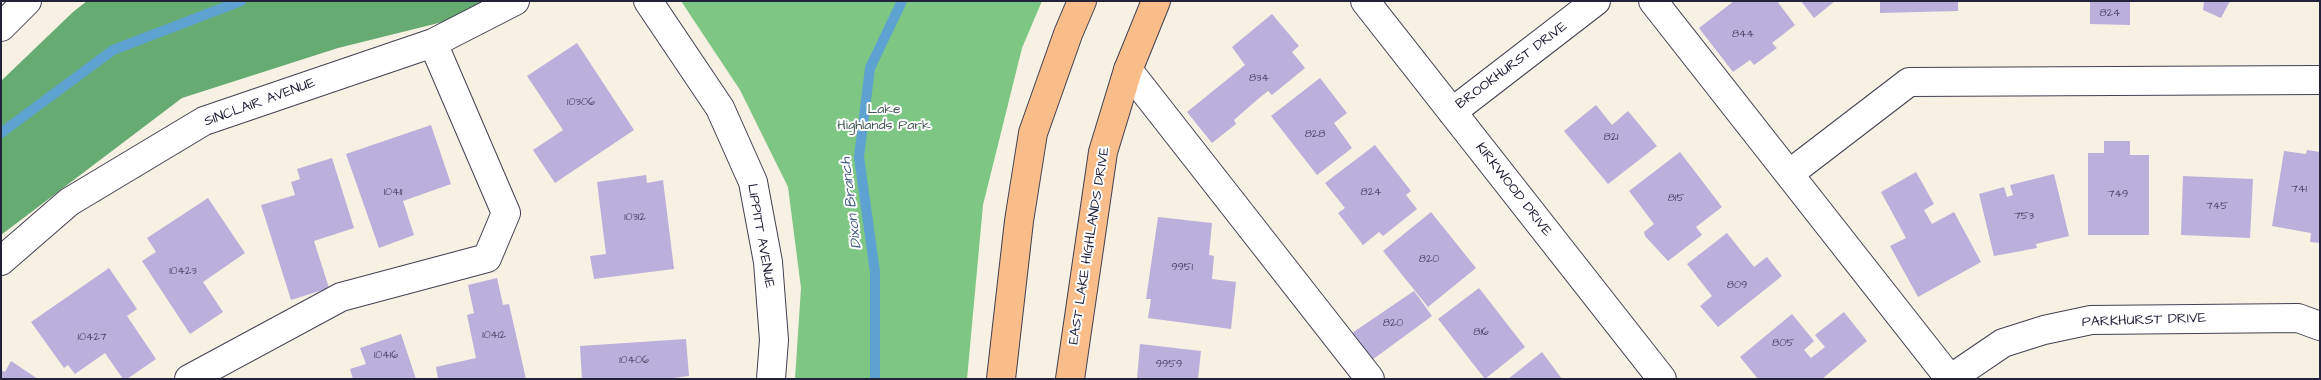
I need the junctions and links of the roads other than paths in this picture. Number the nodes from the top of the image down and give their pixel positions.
1 (27, 1) edge
2 (515, 1) edge
3 (648, 1) edge
4 (1082, 1) edge
5 (1156, 1) edge
6 (1365, 1) edge
7 (1596, 1) edge
8 (1653, 1) edge
9 (1, 27) edge
10 (433, 43) junction
11 (1128, 70) junction
12 (2320, 80) edge
13 (1452, 112) junction
14 (1789, 174) junction
15 (1, 261) edge
16 (2320, 326) edge
17 (189, 379) edge
18 (770, 379) edge
19 (1001, 379) edge
20 (1070, 379) edge
21 (1370, 379) edge
22 (1662, 379) edge
23 (1950, 379) edge

1 - 9 street
2 - 10 street, SINCLAIR AVENUE
3 - 18 street, LIPPITT AVENUE
4 - 19 main road
5 - 11 main road, EAST LAKE HIGHLANDS DRIVE
6 - 13 street, KIRKWOOD DRIVE
7 - 13 street, BROOKHURST DRIVE
8 - 14 street
10 - 15 street, SINCLAIR AVENUE
10 - 17 street
11 - 20 main road, EAST LAKE HIGHLANDS DRIVE
11 - 21 street
12 - 14 street
13 - 22 street, KIRKWOOD DRIVE
14 - 23 street
16 - 23 street, PARKHURST DRIVE

